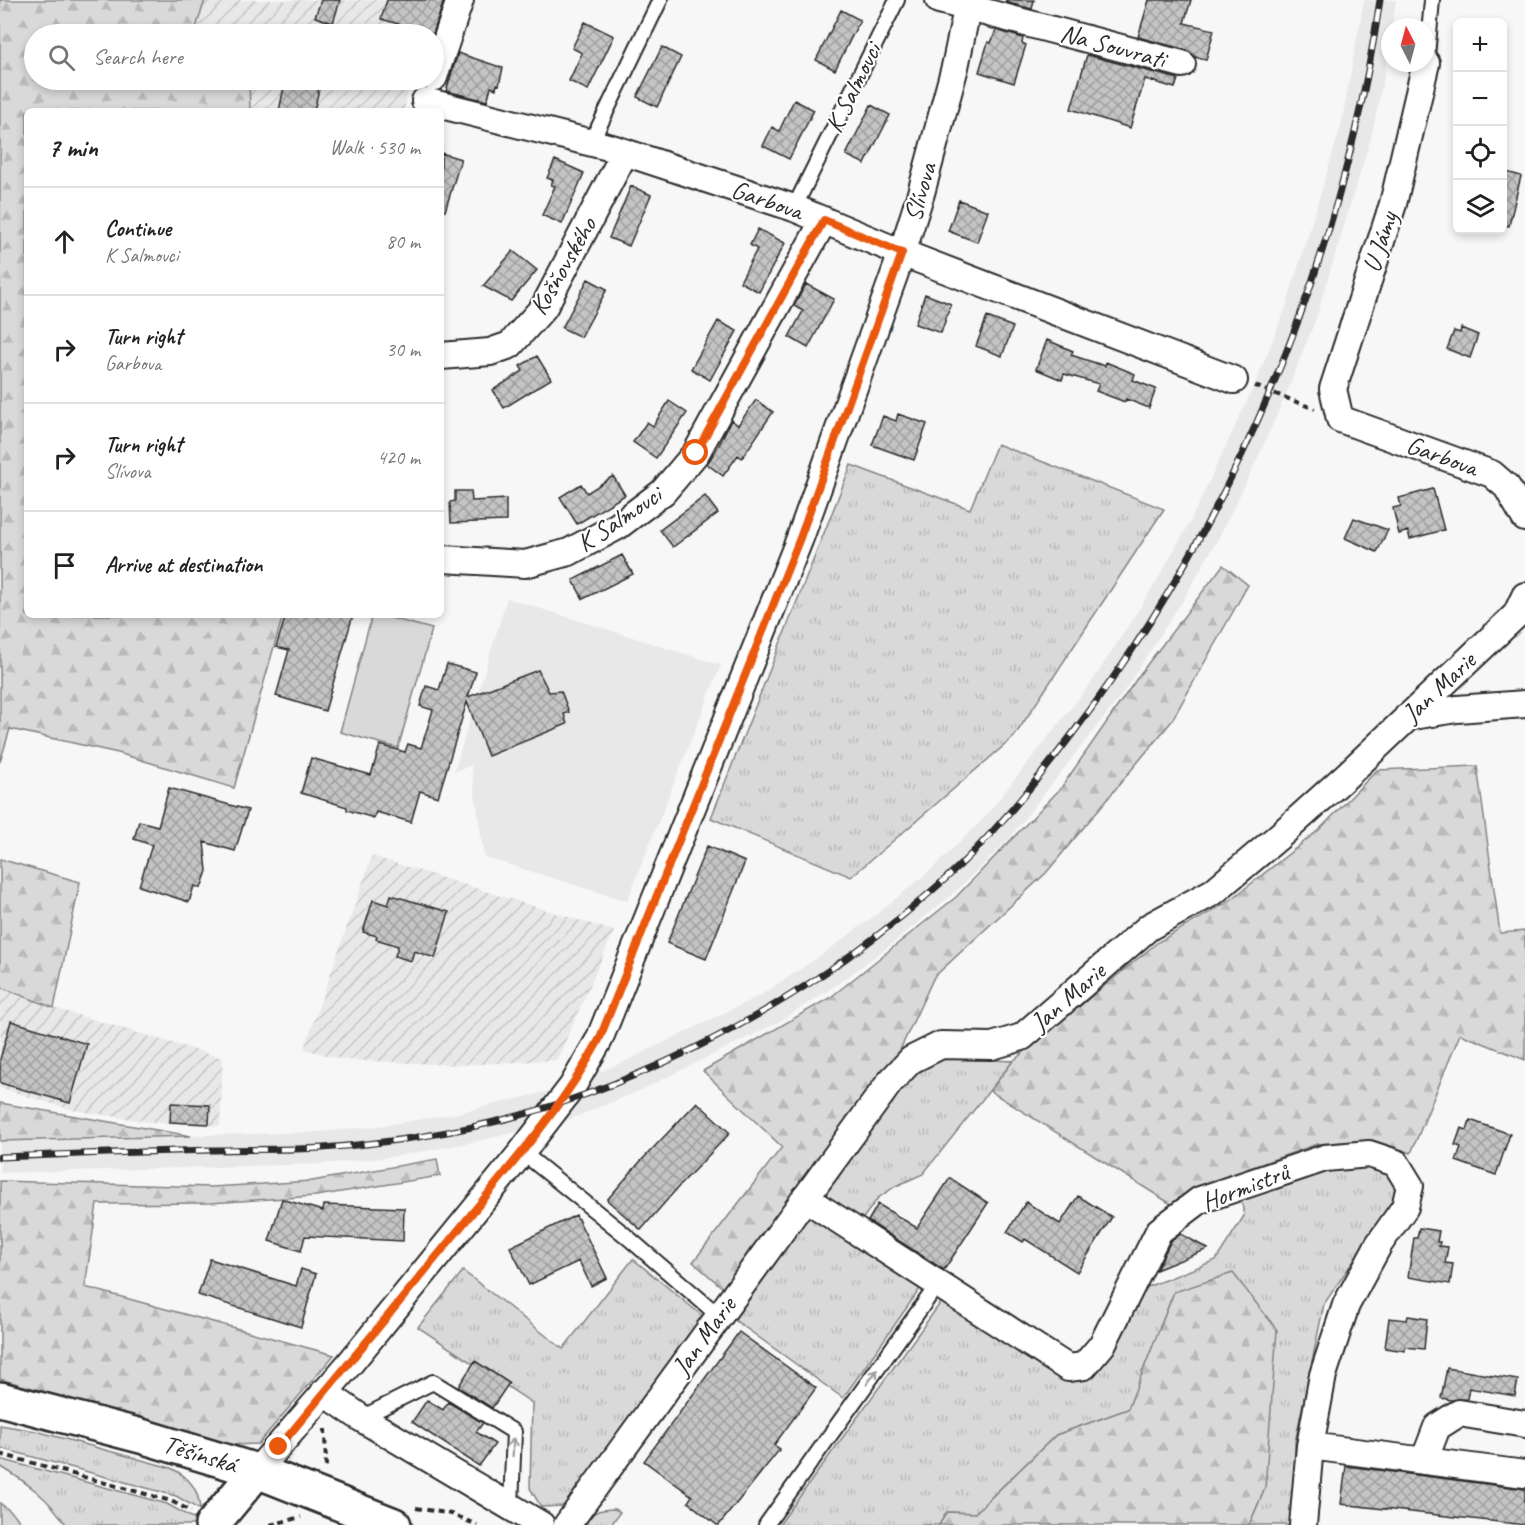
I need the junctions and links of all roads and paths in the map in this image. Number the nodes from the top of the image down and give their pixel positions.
1 (459, 0) edge
2 (660, 0) edge
3 (897, 0) edge
4 (939, 0) edge
5 (1432, 0) edge
6 (968, 4) edge
7 (1430, 18) edge
8 (444, 45) edge
9 (1182, 64) dead end
10 (1423, 72) edge
11 (428, 92) edge
12 (591, 143) junction
13 (624, 152) junction
14 (794, 208) junction
15 (824, 220) junction
16 (902, 253) junction
17 (444, 356) edge
18 (1234, 380) joint
19 (1340, 419) junction
20 (1525, 518) edge
21 (444, 559) edge
22 (1525, 596) edge
23 (1525, 704) edge
24 (1407, 717) junction
25 (522, 1152) junction
26 (805, 1198) junction
27 (938, 1284) junction
28 (719, 1316) junction
29 (324, 1392) junction
30 (0, 1399) edge
31 (361, 1418) junction
32 (1525, 1424) edge
33 (1310, 1446) junction
34 (0, 1454) edge
35 (1424, 1461) junction
36 (257, 1471) junction
37 (326, 1473) dead end
38 (1525, 1474) edge
39 (171, 1500) dead end
40 (511, 1506) junction
41 (400, 1516) edge
42 (212, 1525) edge
43 (477, 1525) edge
44 (541, 1525) edge
45 (567, 1525) edge
46 (766, 1525) edge
47 (1302, 1525) edge

1 - 8 street
2 - 12 lane
3 - 14 lane, K Salmovci
4 - 6 street, Na Souvrati
5 - 7 lane, U Jámy
6 - 9 street, Na Souvrati
6 - 16 street, Slívova
10 - 19 street, U Jámy
11 - 12 street, Garbova
12 - 13 street, Garbova
13 - 14 street, Garbova
13 - 17 street, Košňovského
14 - 15 street, Garbova
15 - 16 street, Garbova
15 - 21 street, K Salmovci
16 - 18 street, Garbova
16 - 25 street, Slívova
18 - 19 path
19 - 20 street, Garbova
22 - 24 street, Jan Marie
23 - 24 street
24 - 26 street, Jan Marie
25 - 28 lane
25 - 29 street, Slívova
26 - 27 street, Hormistrů
26 - 28 street, Jan Marie
27 - 33 street, Hormistrů
46 -> 27 lane
28 - 45 street, Jan Marie
29 - 31 street
29 - 36 street, Slívova
29 - 37 path
30 - 36 main road, Těšínská
31 - 40 street
40 -> 31 lane
32 - 35 street
33 - 35 street
33 - 47 street, Hormistrů
34 - 39 path
35 - 38 street
36 - 41 main road, Těšínská
36 - 42 main road
40 - 44 street
41 - 43 path

